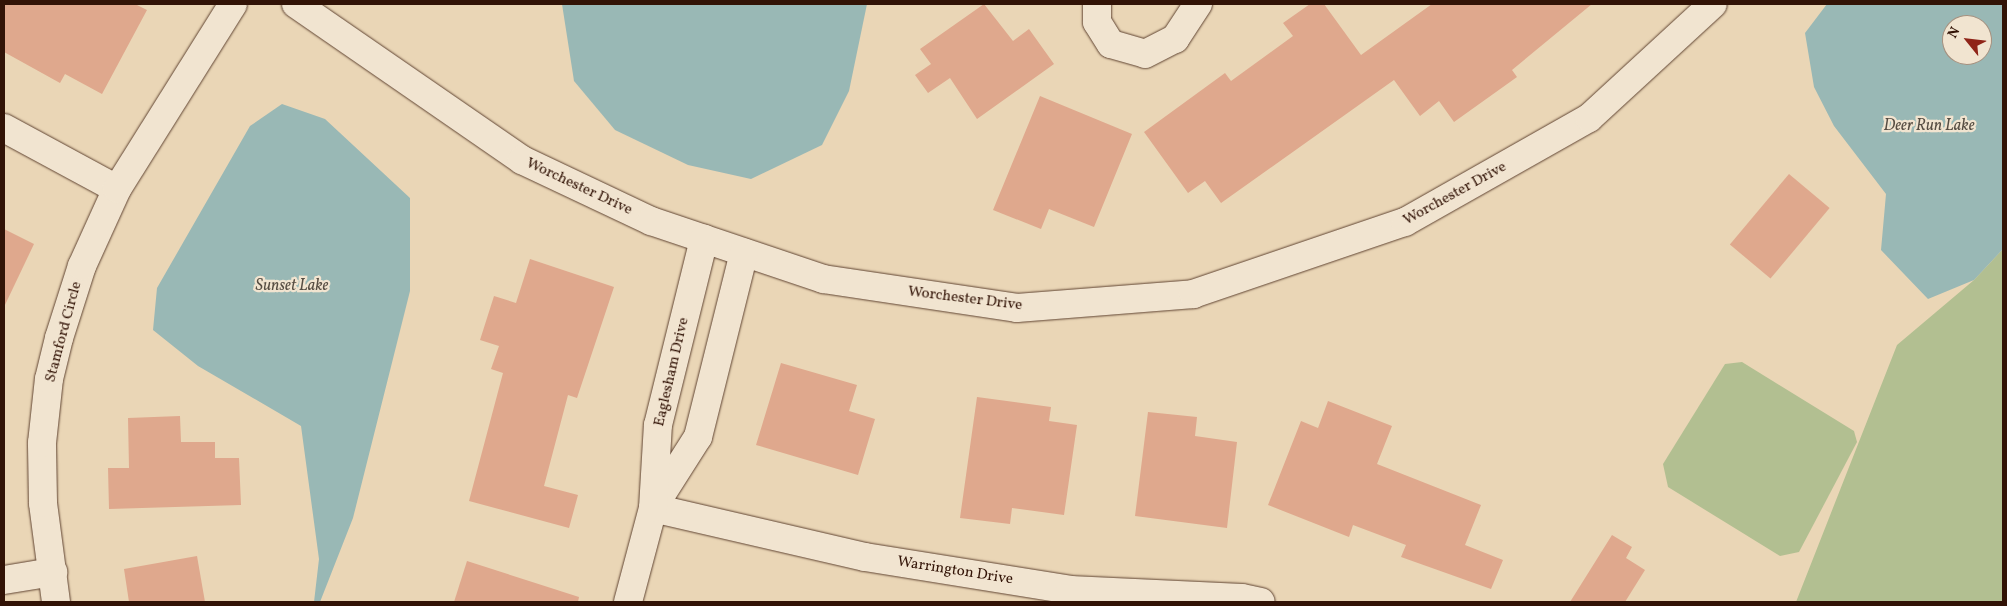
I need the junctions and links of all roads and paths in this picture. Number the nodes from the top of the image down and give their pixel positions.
1 (233, 4) edge
2 (296, 4) edge
3 (1097, 4) edge
4 (1198, 4) edge
5 (1713, 4) edge
6 (4, 128) edge
7 (117, 189) junction
8 (704, 239) junction
9 (744, 253) junction
10 (653, 508) junction
11 (52, 572) junction
12 (4, 580) edge
13 (56, 602) edge
14 (628, 602) edge
15 (1261, 602) edge

1 - 7 street, Stamford Circle
2 - 8 street, Worchester Drive
3 - 4 street
5 - 9 street, Worchester Drive
6 - 7 street
7 - 11 street, Stamford Circle
8 - 9 street, Worchester Drive
8 - 10 street, Eaglesham Drive
9 - 10 street, Eaglesham Drive
10 - 14 street, Eaglesham Drive
10 - 15 street, Warrington Drive
11 - 12 street
11 - 13 street, Stamford Circle

